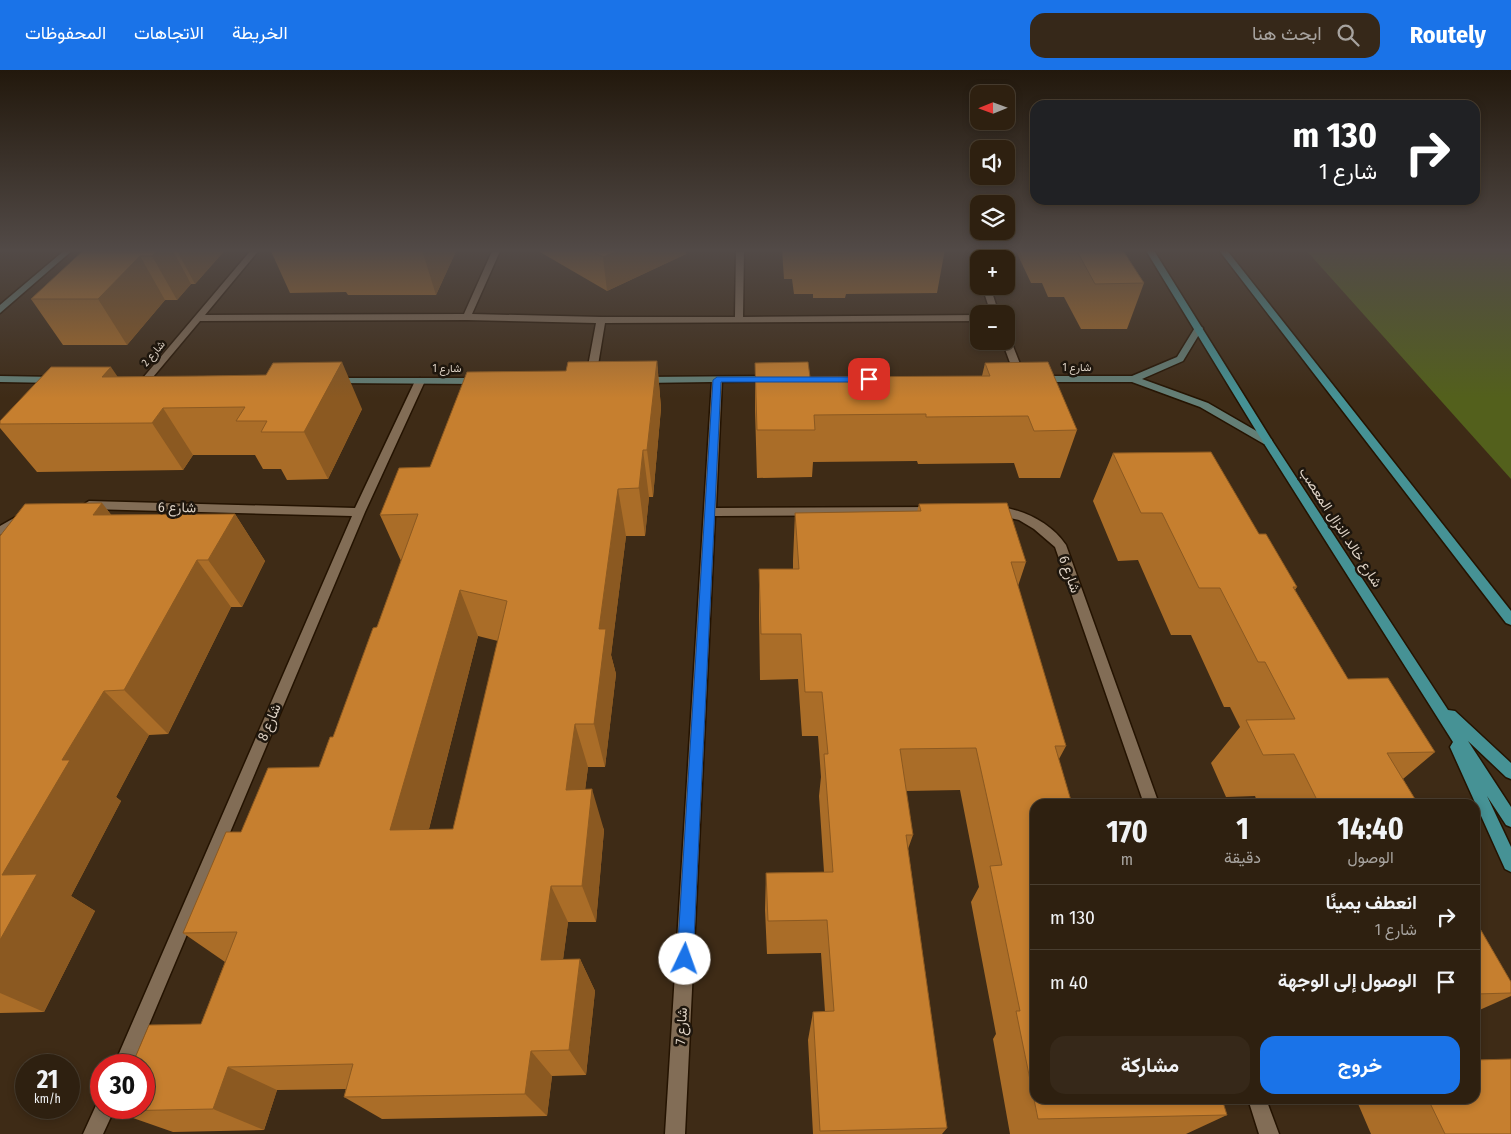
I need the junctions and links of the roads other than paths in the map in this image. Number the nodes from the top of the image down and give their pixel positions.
1 (13, 299) edge
2 (214, 299) edge
3 (475, 299) edge
4 (739, 299) edge
5 (1180, 299) edge
6 (1261, 299) edge
7 (0, 310) edge
8 (467, 317) junction
9 (198, 318) junction
10 (739, 318) junction
11 (970, 318) edge
12 (601, 320) junction
13 (1199, 328) junction
14 (1008, 350) edge
15 (0, 379) edge
16 (786, 379) edge
17 (1133, 379) junction
18 (66, 380) edge
19 (591, 380) edge
20 (630, 380) edge
21 (717, 380) junction
22 (145, 381) edge
23 (321, 381) edge
24 (420, 381) junction
25 (486, 381) edge
26 (1268, 442) junction
27 (73, 505) edge
28 (945, 511) edge
29 (984, 511) edge
30 (359, 512) junction
31 (709, 512) junction
32 (31, 515) edge
33 (0, 531) edge
34 (1511, 620) edge
35 (1436, 701) junction
36 (1511, 772) edge
37 (1150, 799) edge
38 (1511, 820) edge
39 (1511, 864) edge
40 (128, 1054) edge
41 (1259, 1104) edge
42 (100, 1119) edge
43 (93, 1134) edge
44 (675, 1134) edge
45 (1269, 1134) edge

1 - 7 street
2 - 9 street, شارع 2
3 - 8 street
4 - 10 street
5 - 13 main road, شارع خالد النزال المعصب
6 - 34 main road
8 - 9 street
8 - 12 street
9 - 22 street, شارع 2
10 - 11 street
10 - 12 street
12 - 19 street
13 - 17 street, شارع 1
13 - 26 main road, شارع خالد النزال المعصب
14 - 17 street, شارع 1
15 - 18 street
16 - 21 street
17 - 26 street, شارع 1
20 - 21 street
21 - 31 street, شارع 7
23 - 24 street, شارع 1
24 - 25 street, شارع 1
24 - 30 street, شارع 8
26 - 35 main road, شارع خالد النزال المعصب
27 - 30 street, شارع 6
28 - 31 street
29 - 37 street, شارع 6
30 - 40 street, شارع 8
31 - 44 street, شارع 7
32 - 33 street
35 - 36 main road
35 - 38 main road, شارع خالد النزال المعصب
35 - 39 main road
41 - 45 street
42 - 43 street

